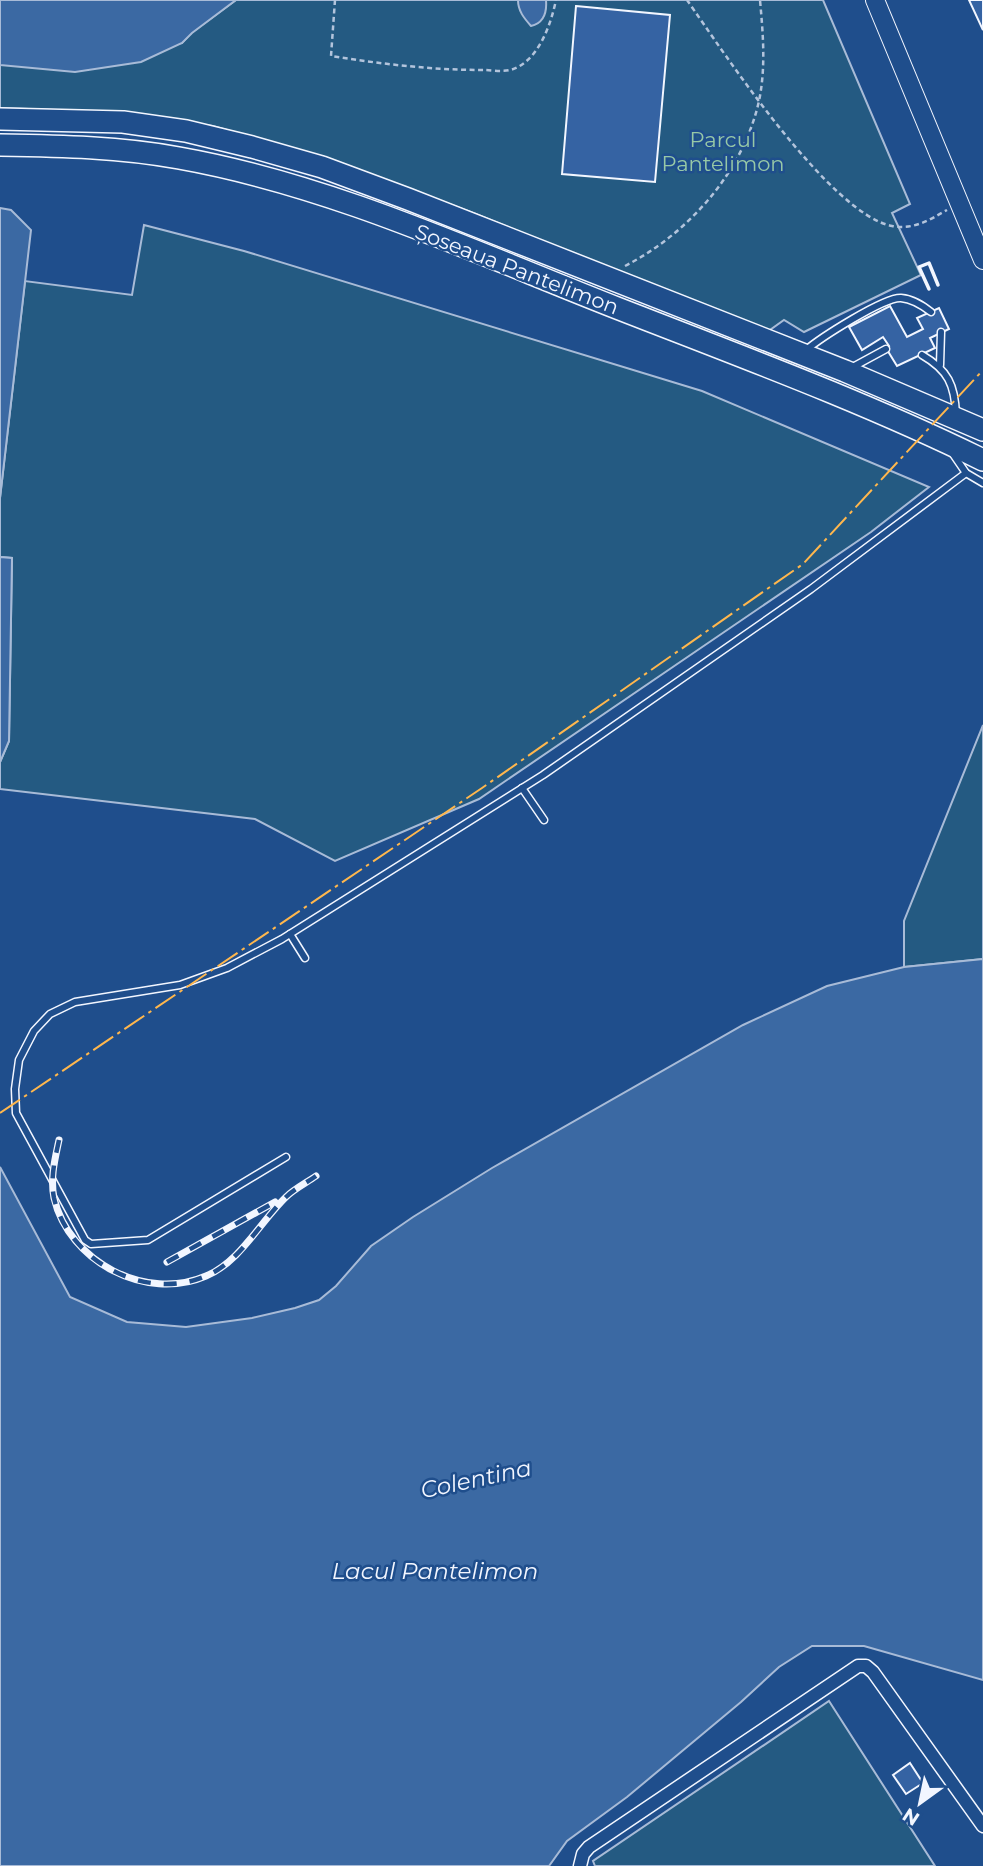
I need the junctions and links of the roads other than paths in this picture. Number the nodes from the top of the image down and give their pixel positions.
1 (875, 0) edge
2 (0, 119) edge
3 (33, 119) junction
4 (0, 145) edge
5 (33, 146) junction
6 (983, 260) edge
7 (931, 312) dead end
8 (941, 332) dead end
9 (886, 349) dead end
10 (801, 354) junction
11 (922, 355) dead end
12 (940, 365) junction
13 (845, 371) junction
14 (956, 417) junction
15 (981, 428) edge
16 (974, 466) edge
17 (983, 483) edge
18 (522, 788) junction
19 (544, 820) dead end
20 (290, 934) junction
21 (305, 958) dead end
22 (286, 1157) dead end
23 (983, 1826) edge
24 (580, 1866) edge

1 - 6 main road
2 - 3 main road, Șoseaua Pantelimon
3 - 5 main road
3 - 10 main road, Șoseaua Pantelimon
4 - 5 main road, Șoseaua Pantelimon
5 - 16 main road, Șoseaua Pantelimon
7 - 10 lane
8 - 12 lane
9 - 13 lane
10 - 13 main road, Șoseaua Pantelimon
11 - 12 lane
12 - 14 lane
13 - 14 main road, Șoseaua Pantelimon
14 - 15 main road, Șoseaua Pantelimon
16 - 17 lane
16 - 18 lane
18 - 19 lane
18 - 20 lane
20 - 21 lane
20 - 22 lane
23 - 24 street

